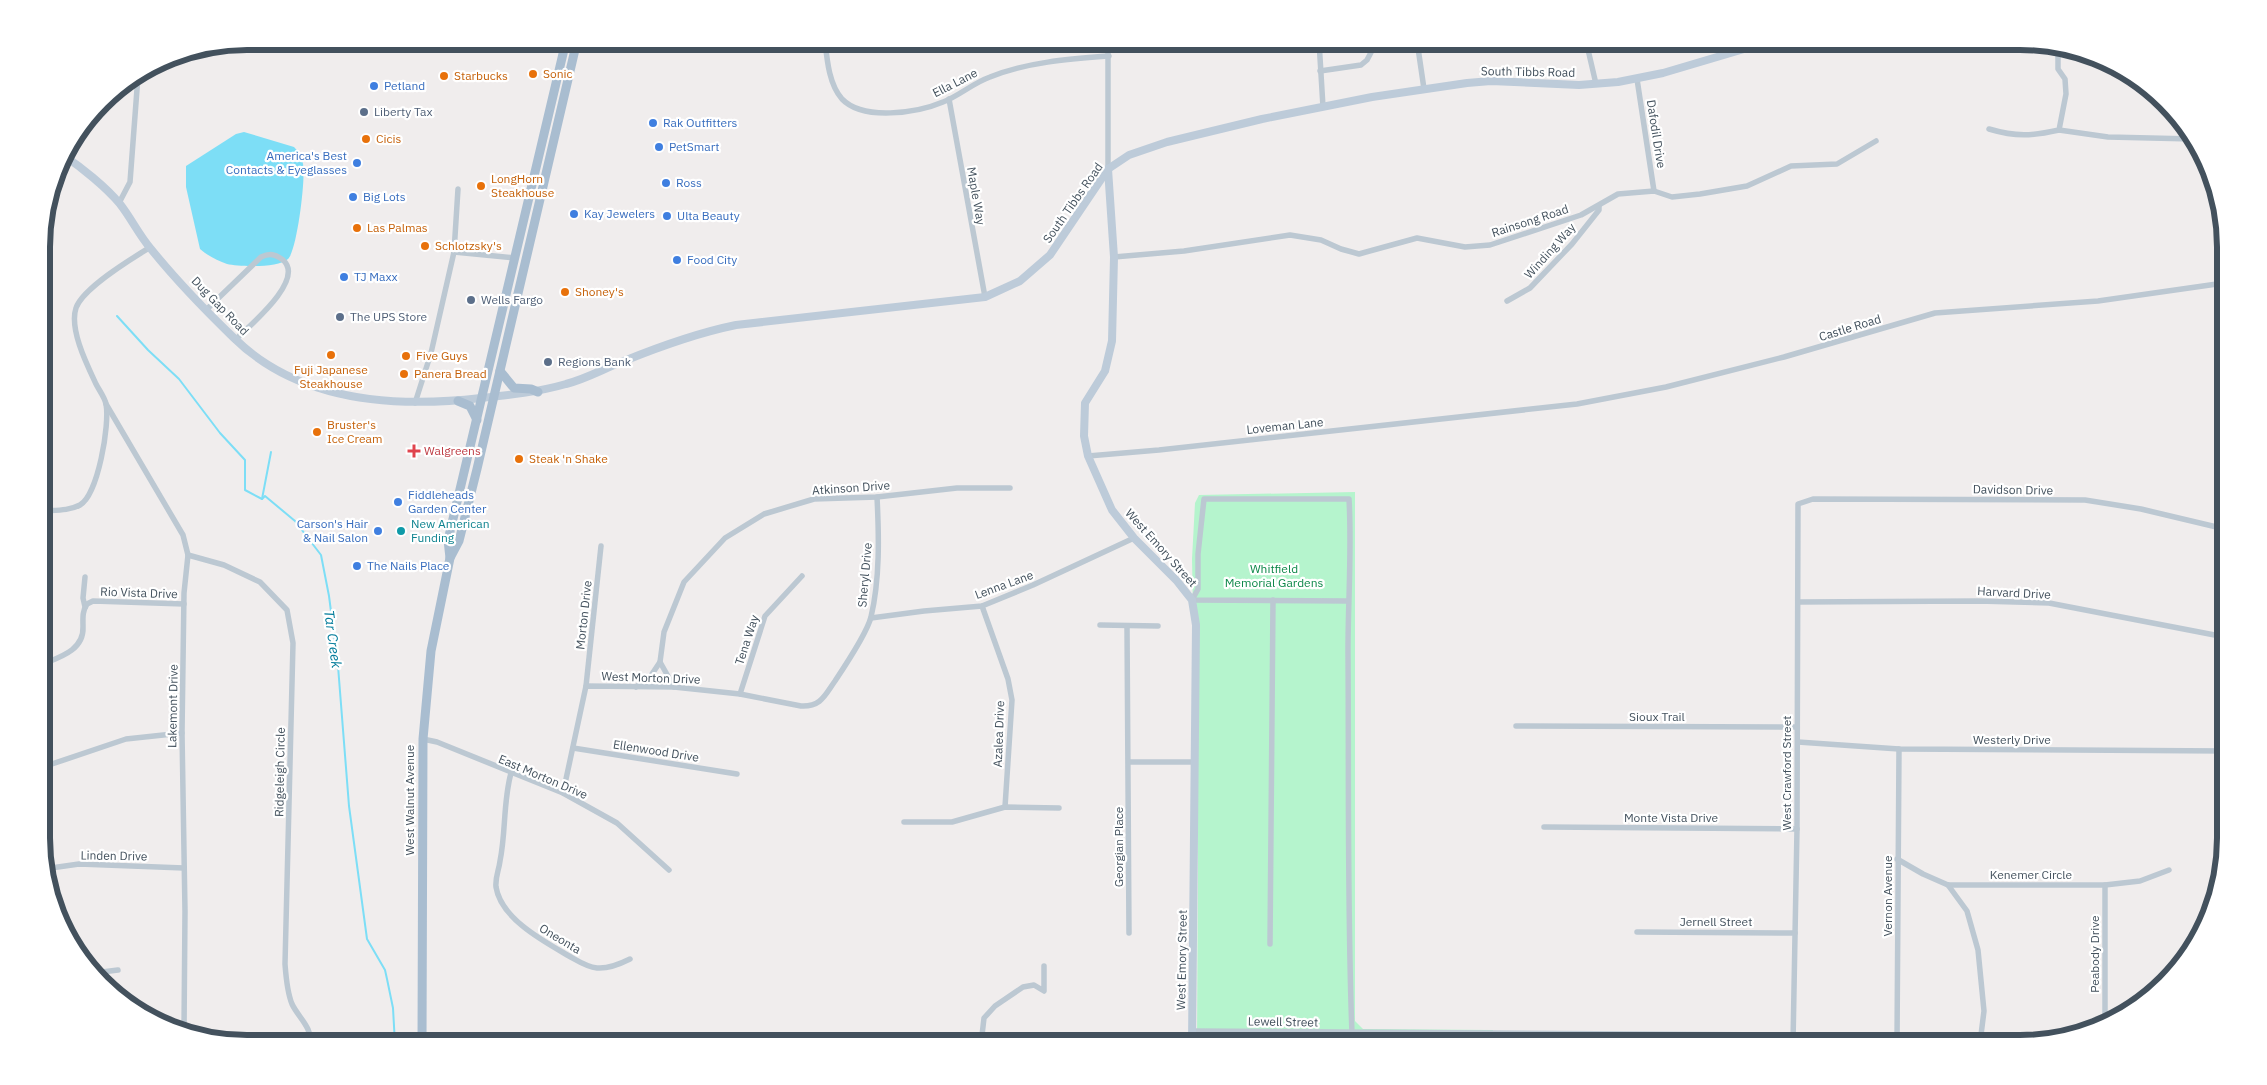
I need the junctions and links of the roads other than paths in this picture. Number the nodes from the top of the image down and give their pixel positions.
1 (564, 50) edge
2 (575, 50) edge
3 (827, 50) edge
4 (1109, 50) edge
5 (1319, 50) edge
6 (1372, 50) edge
7 (1418, 50) edge
8 (1588, 50) edge
9 (1745, 50) edge
10 (2058, 54) edge
11 (1109, 56) junction
12 (1320, 71) junction
13 (1637, 79) junction
14 (137, 83) edge
15 (1596, 84) junction
16 (1424, 89) junction
17 (949, 99) junction
18 (1323, 107) junction
19 (1989, 129) dead end
20 (2059, 130) junction
21 (2185, 139) edge
22 (1876, 141) dead end
23 (70, 161) edge
24 (1108, 169) junction
25 (458, 189) dead end
26 (1654, 191) junction
27 (119, 203) junction
28 (1600, 206) junction
29 (149, 248) junction
30 (454, 252) junction
31 (1114, 257) junction
32 (515, 258) junction
33 (2217, 284) edge
34 (986, 296) junction
35 (1507, 301) dead end
36 (206, 310) junction
37 (235, 340) junction
38 (500, 372) junction
39 (538, 392) junction
40 (494, 397) junction
41 (482, 398) junction
42 (458, 401) junction
43 (415, 403) junction
44 (106, 404) junction
45 (1484, 415) joint
46 (477, 420) junction
47 (1088, 456) junction
48 (1010, 488) dead end
49 (877, 497) junction
50 (1798, 504) joint
51 (50, 511) edge
52 (2217, 527) edge
53 (1134, 538) junction
54 (601, 546) dead end
55 (188, 555) junction
56 (450, 558) junction
57 (802, 576) dead end
58 (85, 577) dead end
59 (1192, 600) junction
60 (1273, 600) junction
61 (1348, 601) junction
62 (1798, 602) junction
63 (184, 604) junction
64 (982, 606) junction
65 (85, 607) junction
66 (871, 618) junction
67 (1100, 625) dead end
68 (1127, 626) junction
69 (1158, 626) dead end
70 (2217, 636) edge
71 (50, 661) edge
72 (660, 662) junction
73 (586, 686) junction
74 (636, 687) junction
75 (674, 687) junction
76 (740, 694) junction
77 (821, 701) joint
78 (1516, 726) dead end
79 (1798, 727) junction
80 (182, 733) junction
81 (423, 739) junction
82 (1798, 742) junction
83 (573, 748) junction
84 (1899, 749) junction
85 (2217, 751) edge
86 (1129, 762) junction
87 (1194, 762) junction
88 (50, 765) edge
89 (511, 774) junction
90 (737, 774) dead end
91 (563, 793) junction
92 (1005, 806) junction
93 (1059, 808) dead end
94 (904, 822) dead end
95 (1544, 827) dead end
96 (1797, 829) junction
97 (1898, 859) junction
98 (53, 868) edge
99 (184, 868) junction
100 (669, 870) dead end
101 (2168, 870) dead end
102 (1948, 885) junction
103 (2105, 885) junction
104 (1637, 932) dead end
105 (1129, 933) dead end
106 (1794, 933) junction
107 (1270, 944) dead end
108 (630, 959) dead end
109 (1044, 966) dead end
110 (118, 970) dead end
111 (103, 972) edge
112 (2105, 1016) edge
113 (184, 1025) edge
114 (1192, 1031) junction
115 (1352, 1033) junction
116 (1490, 1034) joint
117 (309, 1035) edge
118 (422, 1035) edge
119 (981, 1035) edge
120 (1192, 1035) edge
121 (1642, 1035) edge
122 (1794, 1035) edge
123 (1898, 1035) edge
124 (1981, 1035) edge

1 - 32 main road, West Walnut Avenue
2 - 38 main road, West Walnut Avenue
3 - 17 street, Ella Lane
4 - 11 street
5 - 12 street
6 - 12 street
7 - 16 street
8 - 15 street
9 - 13 street, South Tibbs Road
10 - 20 street
11 - 17 street, Ella Lane
11 - 24 street
12 - 18 street
13 - 15 street, South Tibbs Road
13 - 26 street, Dafodil Drive
14 - 27 street
15 - 16 street, South Tibbs Road
16 - 18 street, South Tibbs Road
17 - 34 street, Maple Way
18 - 24 street, South Tibbs Road
19 - 20 street
20 - 21 street
22 - 26 street, Rainsong Road
23 - 27 street, Dug Gap Road
24 - 31 street, West Emory Street
24 - 34 street, South Tibbs Road
25 - 30 street
26 - 28 street, Rainsong Road
27 - 29 street, Dug Gap Road
28 - 31 street, Rainsong Road
28 - 35 street, Winding Way
29 - 36 street, Dug Gap Road
29 - 44 street, Lakemont Drive
30 - 32 street
30 - 43 street
31 - 47 street, West Emory Street
32 - 41 main road, West Walnut Avenue
33 - 45 street, Castle Road
34 - 39 street, South Tibbs Road
36 - 37 street, Dug Gap Road
36 - 37 street
37 - 43 street, Dug Gap Road
38 - 39 main road
38 - 40 main road, West Walnut Avenue
39 - 40 street, South Tibbs Road
40 - 41 street, Dug Gap Road
40 - 56 main road, West Walnut Avenue
41 - 42 street, Dug Gap Road
41 - 46 main road, West Walnut Avenue
42 - 43 street, Dug Gap Road
42 - 46 main road
44 - 51 street
44 - 55 street, Lakemont Drive
45 - 47 street, Loveman Lane
46 - 56 main road, West Walnut Avenue
47 - 53 street, West Emory Street
48 - 49 street, Atkinson Drive
49 - 66 street, Sheryl Drive
49 - 72 street, Atkinson Drive
50 - 52 street, Davidson Drive
50 - 62 street, West Crawford Street
53 - 59 street, West Emory Street
53 - 64 street, Lenna Lane
54 - 73 street, Morton Drive
55 - 63 street, Lakemont Drive
55 - 117 street, Ridgeleigh Circle
56 - 81 main road, West Walnut Avenue
57 - 76 street, Tena Way
58 - 65 street
59 - 60 street
59 - 61 street
59 - 87 street, West Emory Street
60 - 61 street
60 - 107 street
61 - 115 street
62 - 70 street, Harvard Drive
62 - 79 street, West Crawford Street
63 - 65 street, Rio Vista Drive
63 - 80 street, Lakemont Drive
64 - 66 street, Lenna Lane
64 - 92 street, Azalea Drive
65 - 71 street, Rio Vista Drive
66 - 77 street, Sheryl Drive
67 - 68 street
68 - 69 street
68 - 86 street, Georgian Place
72 - 74 street
72 - 75 street
73 - 74 street, West Morton Drive
73 - 83 street, West Morton Drive
74 - 75 street, West Morton Drive
75 - 76 street, West Morton Drive
76 - 77 street, West Morton Drive
78 - 79 street, Sioux Trail
79 - 82 street, West Crawford Street
80 - 88 street
80 - 99 street, Lakemont Drive
81 - 89 street, East Morton Drive
81 - 118 main road, West Walnut Avenue
82 - 84 street, Westerly Drive
82 - 96 street, West Crawford Street
83 - 90 street, Ellenwood Drive
83 - 91 street, West Morton Drive
84 - 85 street, Westerly Drive
84 - 97 street, Vernon Avenue
86 - 87 street
86 - 105 street, Georgian Place
87 - 114 street, West Emory Street
89 - 91 street, East Morton Drive
89 - 108 street, Oneonta
91 - 100 street, East Morton Drive
92 - 93 street
92 - 94 street
95 - 96 street, Monte Vista Drive
96 - 106 street, West Crawford Street
97 - 102 street, Kenemer Circle
97 - 123 street, Vernon Avenue
98 - 99 street, Linden Drive
99 - 113 street, Lakemont Drive
101 - 103 street, Kenemer Circle
102 - 103 street, Kenemer Circle
102 - 124 street
103 - 112 street, Peabody Drive
104 - 106 street, Jernell Street
106 - 122 street, West Crawford Street
109 - 119 street
110 - 111 street
114 - 115 street, Lewell Street
114 - 120 street, West Emory Street
115 - 116 street, Lewell Street
116 - 121 street, Lewell Street

